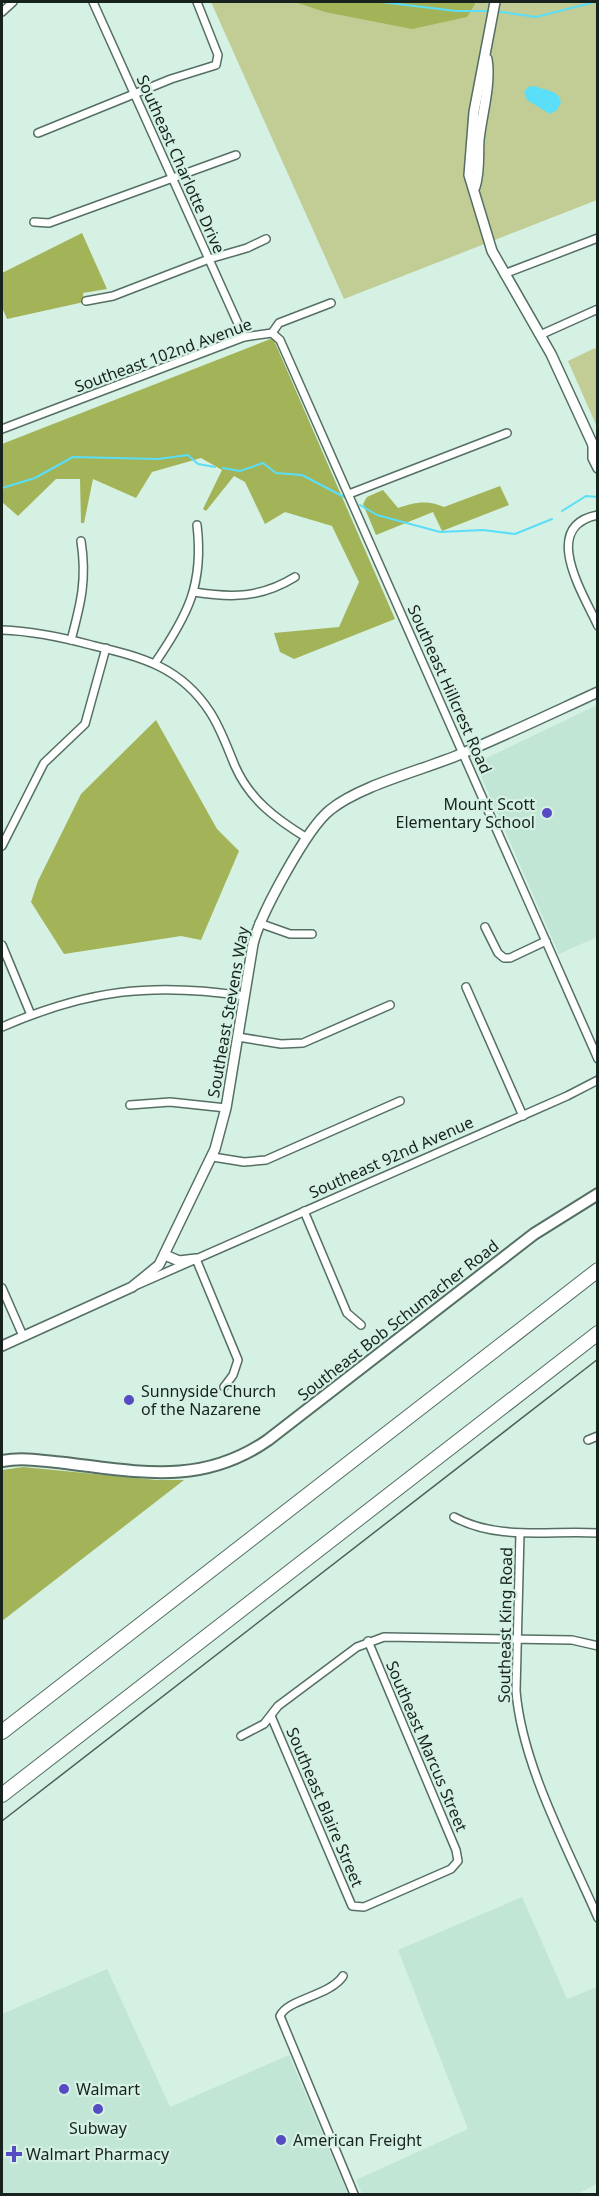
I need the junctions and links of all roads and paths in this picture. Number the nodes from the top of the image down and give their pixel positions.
1 (13, 2) edge
2 (93, 2) edge
3 (197, 2) edge
4 (495, 2) edge
5 (2, 12) edge
6 (136, 93) junction
7 (38, 133) dead end
8 (236, 155) dead end
9 (172, 178) junction
10 (34, 222) dead end
11 (597, 238) edge
12 (266, 239) dead end
13 (209, 260) junction
14 (504, 274) junction
15 (86, 301) dead end
16 (331, 303) dead end
17 (597, 309) edge
18 (272, 333) junction
19 (540, 335) junction
20 (244, 337) junction
21 (2, 429) edge
22 (507, 433) dead end
23 (595, 448) edge
24 (597, 468) edge
25 (349, 495) junction
26 (597, 515) edge
27 (197, 525) dead end
28 (81, 541) dead end
29 (295, 577) dead end
30 (194, 592) junction
31 (597, 626) edge
32 (2, 630) edge
33 (71, 640) junction
34 (106, 648) junction
35 (155, 663) junction
36 (597, 692) edge
37 (463, 753) junction
38 (4, 834) edge
39 (307, 838) junction
40 (2, 846) edge
41 (259, 923) junction
42 (485, 927) dead end
43 (312, 934) dead end
44 (546, 941) junction
45 (2, 945) edge
46 (466, 987) dead end
47 (244, 996) junction
48 (390, 1005) dead end
49 (31, 1015) junction
50 (2, 1027) edge
51 (237, 1037) junction
52 (597, 1059) edge
53 (597, 1080) edge
54 (400, 1101) dead end
55 (130, 1105) dead end
56 (226, 1108) junction
57 (523, 1116) junction
58 (213, 1157) junction
59 (597, 1194) edge
60 (304, 1211) junction
61 (165, 1255) junction
62 (196, 1259) junction
63 (597, 1269) edge
64 (132, 1287) junction
65 (2, 1288) edge
66 (361, 1325) dead end
67 (597, 1333) edge
68 (23, 1336) junction
69 (2, 1346) edge
70 (224, 1387) dead end
71 (597, 1436) edge
72 (588, 1440) dead end
73 (2, 1461) edge
74 (454, 1517) dead end
75 (520, 1533) junction
76 (597, 1533) edge
77 (517, 1638) junction
78 (368, 1641) junction
79 (597, 1646) edge
80 (271, 1716) junction
81 (2, 1732) edge
82 (241, 1736) dead end
83 (2, 1795) edge
84 (356, 1908) joint
85 (597, 1915) edge
86 (343, 1976) dead end
87 (354, 2194) edge

1 - 5 street
2 - 6 street, Southeast Charlotte Drive
3 - 6 street
4 - 14 street
6 - 7 street
6 - 9 street, Southeast Charlotte Drive
8 - 9 street
9 - 10 street
9 - 13 street, Southeast Charlotte Drive
11 - 14 street
12 - 13 street
13 - 15 street
13 - 20 street, Southeast Charlotte Drive
14 - 19 street
16 - 18 street, Southeast 102nd Avenue
17 - 19 street
18 - 20 street, Southeast 102nd Avenue
18 - 25 street, Southeast Hillcrest Road
19 - 23 street
20 - 21 street, Southeast 102nd Avenue
22 - 25 street
23 - 24 street
25 - 37 street, Southeast Hillcrest Road
26 - 31 street
27 - 30 street
28 - 33 street
29 - 30 street
30 - 35 street
32 - 33 street
33 - 34 street
34 - 35 street
34 - 38 street
35 - 39 street
36 - 37 street, Southeast Stevens Way
37 - 39 street, Southeast Stevens Way
37 - 44 street, Southeast Hillcrest Road
38 - 40 street
39 - 41 street, Southeast Stevens Way
41 - 43 street
41 - 47 street, Southeast Stevens Way
42 - 44 street
44 - 52 street, Southeast Hillcrest Road
45 - 49 street
46 - 57 street
47 - 49 street
47 - 51 street, Southeast Stevens Way
48 - 51 street
49 - 50 street
51 - 56 street, Southeast Stevens Way
53 - 57 street, Southeast 92nd Avenue
54 - 58 street
55 - 56 street
56 - 58 street, Southeast Stevens Way
57 - 60 street, Southeast 92nd Avenue
58 - 61 street, Southeast Stevens Way
59 - 73 main road, Southeast Bob Schumacher Road
60 - 62 street, Southeast 92nd Avenue
60 - 66 street
61 - 62 street
61 - 64 street, Southeast Stevens Way
62 - 64 street, Southeast 92nd Avenue
62 - 70 street
63 - 81 highway
64 - 68 street, Southeast 92nd Avenue
65 - 68 street
67 - 83 highway
68 - 69 street, Southeast 92nd Avenue
71 - 72 street
74 - 75 street
75 - 76 street
75 - 77 street, Southeast King Road
77 - 78 street
77 - 79 street
77 - 85 street, Southeast King Road
78 - 80 street
78 - 84 street, Southeast Marcus Street
80 - 82 street
80 - 84 street, Southeast Blaire Street
86 - 87 street

